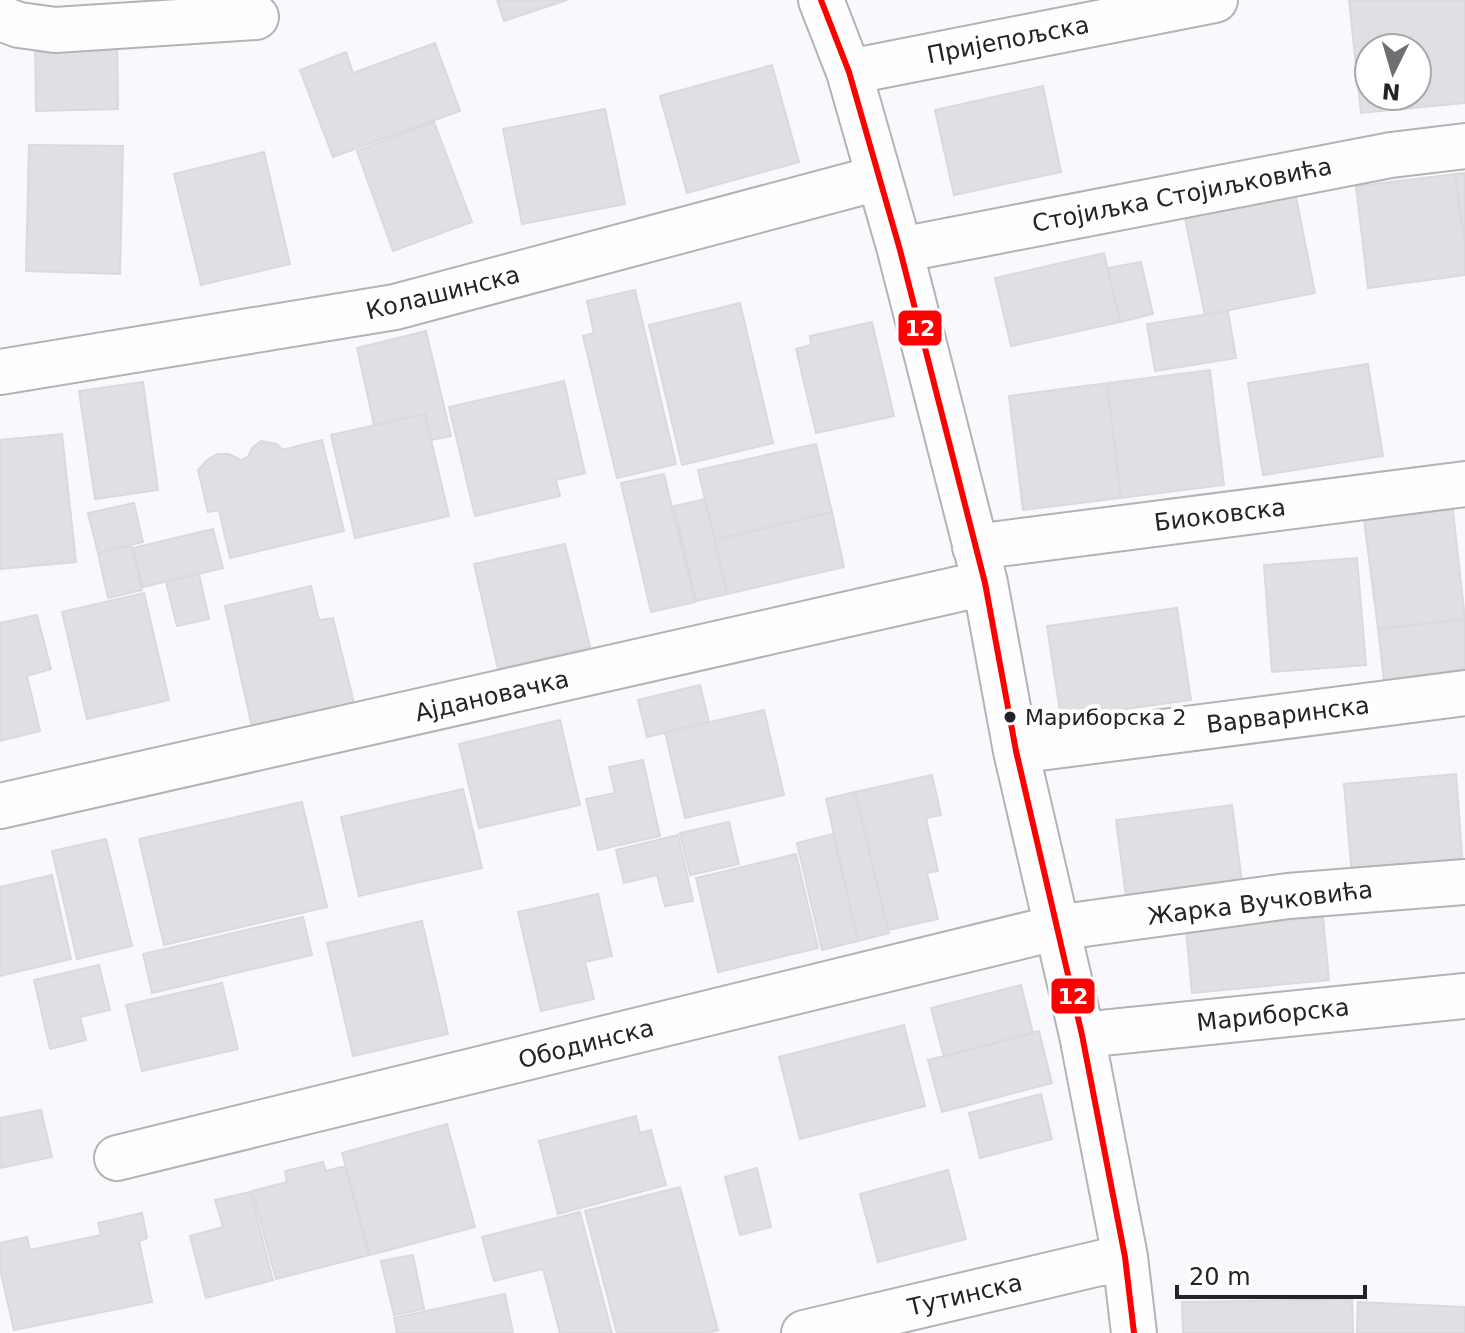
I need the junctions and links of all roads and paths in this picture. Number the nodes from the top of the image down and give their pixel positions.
1 (821, 0) edge
2 (1215, 0) edge
3 (256, 17) dead end
4 (0, 18) edge
5 (849, 72) junction
6 (1465, 146) edge
7 (878, 178) junction
8 (900, 250) junction
9 (0, 372) edge
10 (1465, 484) edge
11 (980, 565) junction
12 (1465, 693) edge
13 (1016, 751) junction
14 (0, 806) edge
15 (1465, 882) edge
16 (1055, 928) junction
17 (1465, 996) edge
18 (1082, 1035) junction
19 (117, 1158) dead end
20 (1125, 1257) junction
21 (804, 1333) edge
22 (1134, 1333) edge

1 - 5 street
2 - 5 street, Пријепољска
3 - 4 street
5 - 7 street
6 - 8 street, Стојиљка Стојиљковића
7 - 8 street
7 - 9 street, Колашинска
8 - 11 street
10 - 11 street, Биоковска
11 - 13 street
11 - 14 street, Ајдановачка
12 - 13 street, Варваринска
13 - 16 street
15 - 16 street, Жарка Вучковића
16 - 18 street
16 - 19 street, Ободинска
17 - 18 street, Мариборска
18 - 20 street
20 - 21 street, Тутинска
20 - 22 street

